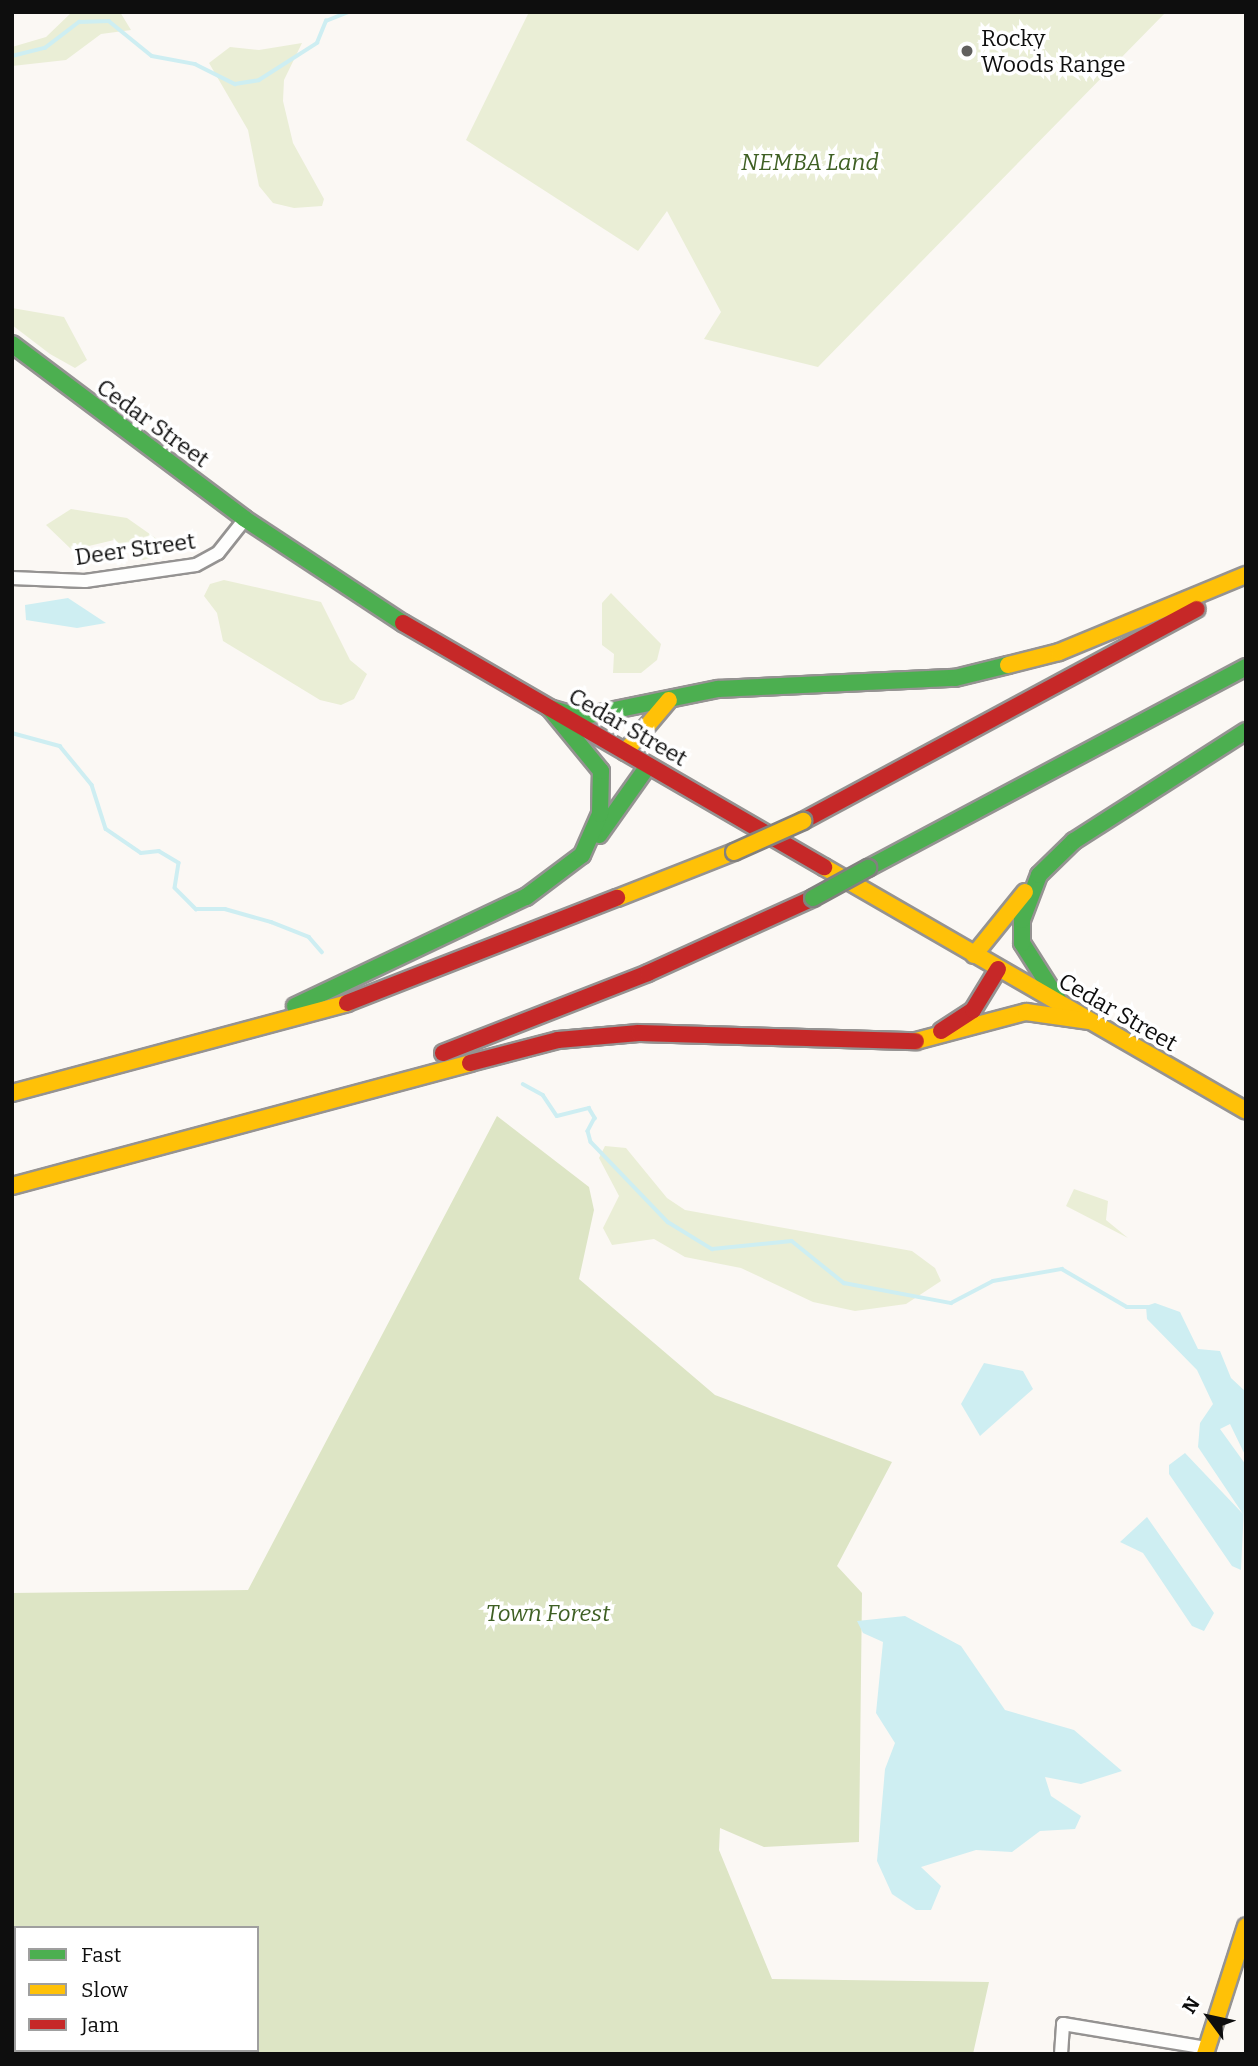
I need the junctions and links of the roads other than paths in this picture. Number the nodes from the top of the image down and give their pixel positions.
1 (12, 344) edge
2 (244, 519) junction
3 (1246, 575) edge
4 (12, 578) edge
5 (1246, 582) edge
6 (1246, 667) edge
7 (681, 694) junction
8 (549, 708) junction
9 (1246, 731) edge
10 (625, 752) junction
11 (648, 766) junction
12 (587, 849) junction
13 (1039, 874) junction
14 (974, 955) junction
15 (998, 969) junction
16 (1062, 1006) junction
17 (1088, 1021) junction
18 (908, 1041) junction
19 (209, 1043) junction
20 (12, 1093) edge
21 (1246, 1111) edge
22 (261, 1115) junction
23 (12, 1186) edge
24 (1246, 1926) edge
25 (1205, 2051) edge
26 (1061, 2054) edge

1 - 2 main road, Cedar Street
2 - 4 street, Deer Street
2 - 8 main road, Cedar Street
3 - 7 main road
5 - 19 main road, bridge
6 - 22 main road, bridge
7 - 8 main road
7 - 10 main road
8 - 10 main road, Cedar Street
8 - 12 main road
9 - 13 main road
10 - 11 main road, Cedar Street
11 - 12 main road
11 - 14 main road, Cedar Street
12 - 19 main road
13 - 14 main road
13 - 16 main road
14 - 15 main road, Cedar Street
15 - 16 main road, Cedar Street
15 - 18 main road
16 - 17 main road, Cedar Street
17 - 18 main road
17 - 21 main road, Cedar Street
18 - 22 main road
19 - 20 main road
22 - 23 main road
24 - 25 main road
25 - 26 street

